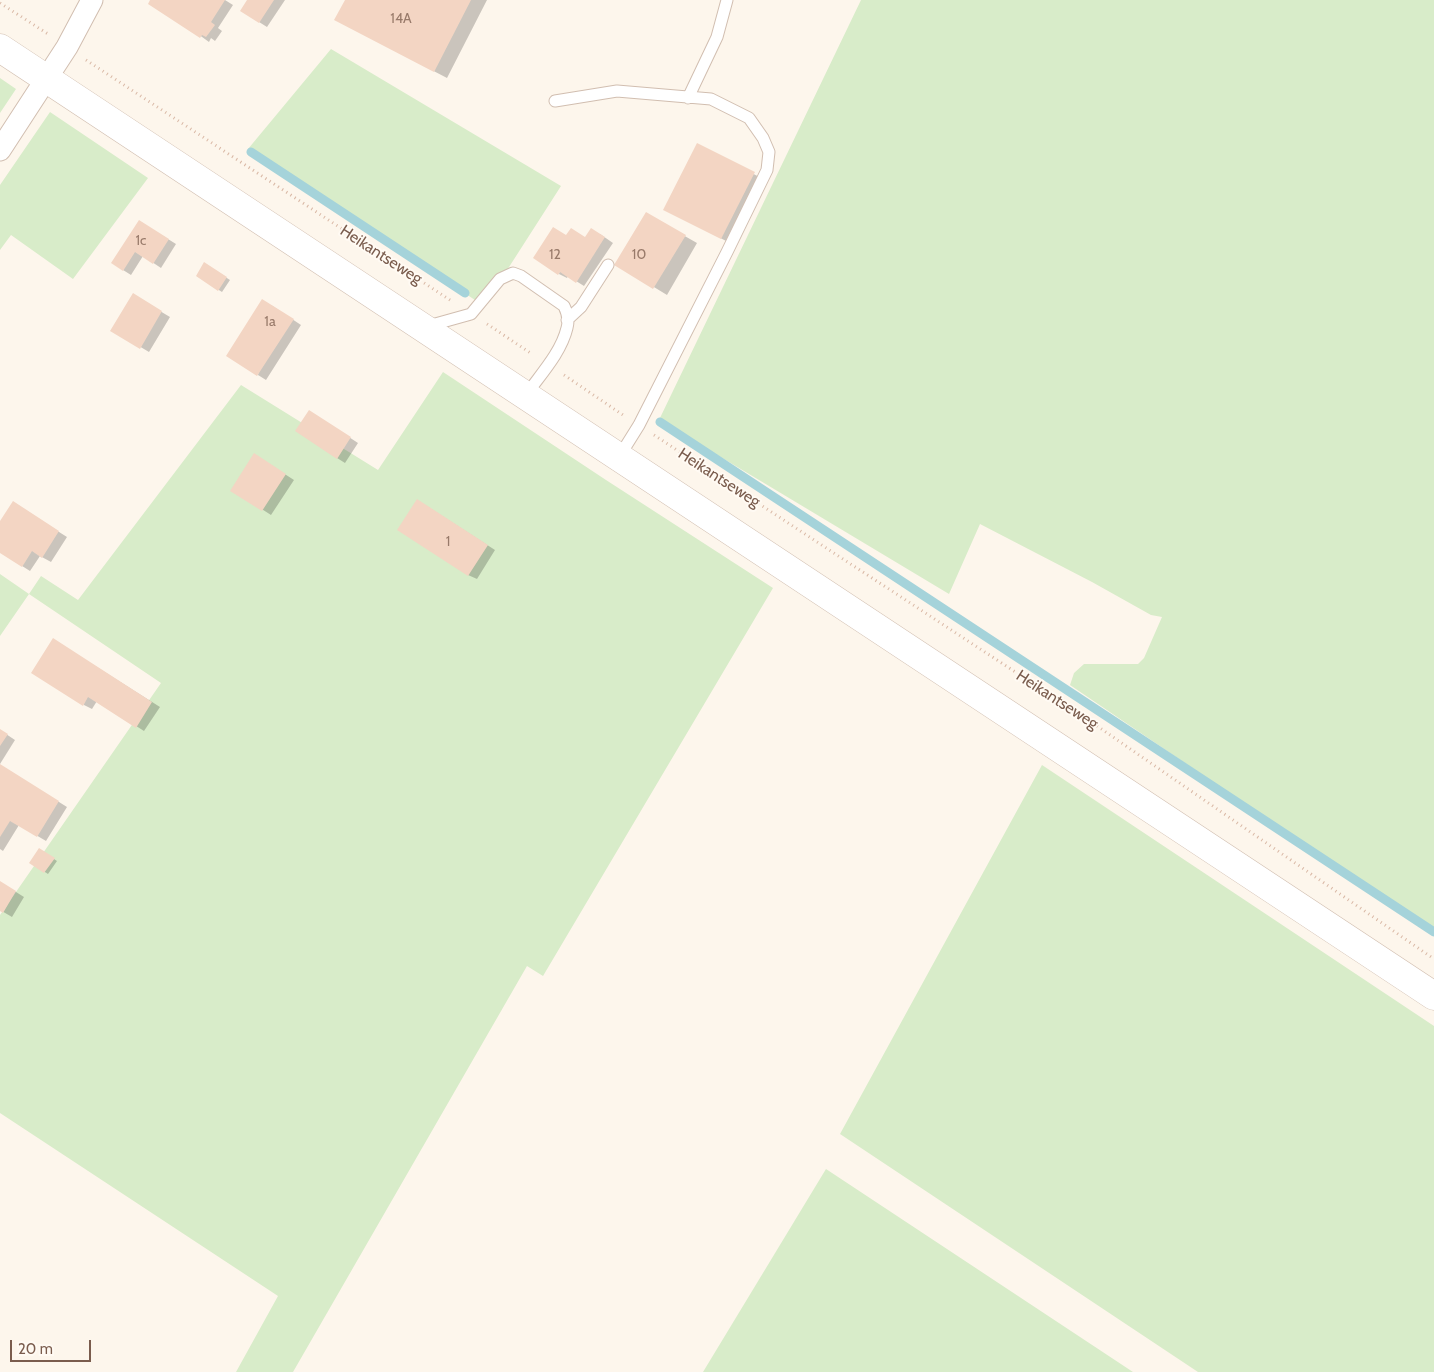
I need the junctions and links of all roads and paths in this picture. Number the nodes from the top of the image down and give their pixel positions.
1 (92, 0) edge
2 (727, 0) edge
3 (0, 3) edge
4 (67, 47) junction
5 (0, 48) edge
6 (46, 79) junction
7 (688, 98) junction
8 (555, 101) dead end
9 (0, 150) edge
10 (608, 265) dead end
11 (471, 314) junction
12 (568, 320) junction
13 (423, 328) junction
14 (548, 364) junction
15 (526, 395) junction
16 (639, 425) junction
17 (619, 457) junction
18 (1434, 958) edge
19 (1434, 996) edge

1 - 4 street
2 - 7 lane
3 - 4 path, Heikantseweg
4 - 6 street
4 - 11 path, Heikantseweg
5 - 6 street
6 - 9 street
6 - 13 street
7 - 8 lane
7 - 16 lane
10 - 12 lane
11 - 12 lane
11 - 13 lane
11 - 14 path, Heikantseweg
12 - 14 lane
13 - 15 street
14 - 15 lane
14 - 16 path, Heikantseweg
15 - 17 street
16 - 17 lane
16 - 18 path, Heikantseweg
17 - 19 street

